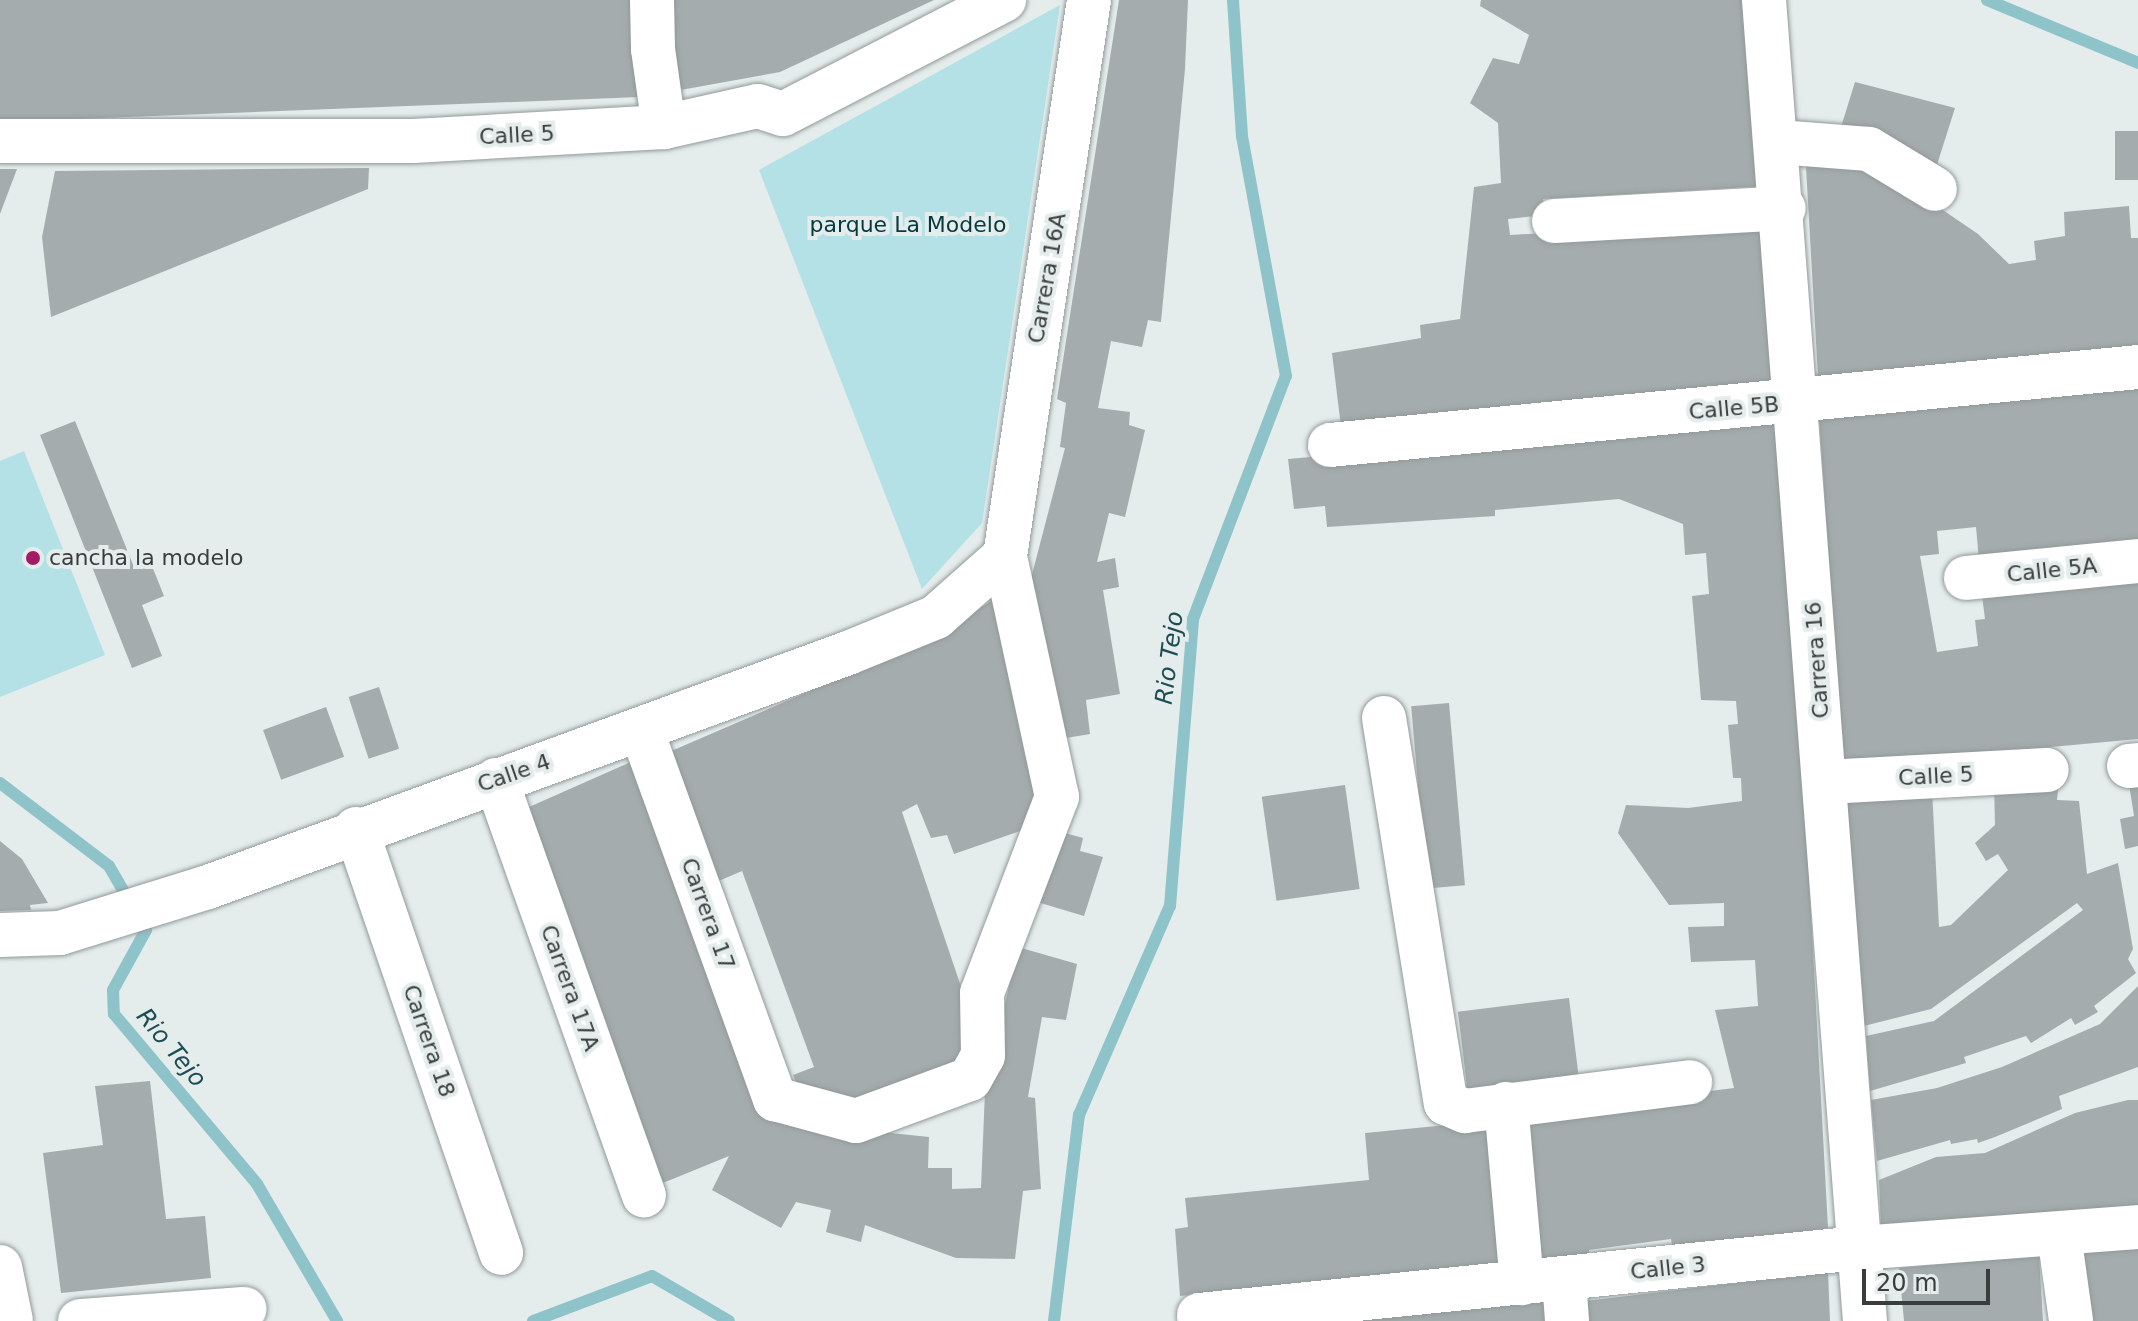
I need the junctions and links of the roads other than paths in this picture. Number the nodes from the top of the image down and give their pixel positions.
1 (652, 0) edge
2 (1004, 0) edge
3 (1089, 0) edge
4 (1764, 0) edge
5 (664, 127) junction
6 (0, 141) edge
7 (1778, 142) junction
8 (1935, 189) dead end
9 (1784, 208) junction
10 (1554, 221) dead end
11 (2138, 367) edge
12 (1797, 402) junction
13 (1330, 445) dead end
14 (1005, 556) junction
15 (2138, 561) edge
16 (1966, 578) dead end
17 (1384, 718) dead end
18 (641, 729) junction
19 (2047, 770) dead end
20 (496, 780) junction
21 (1826, 782) junction
22 (356, 829) junction
23 (0, 935) edge
24 (1690, 1082) dead end
25 (1506, 1104) junction
26 (644, 1195) dead end
27 (2138, 1227) edge
28 (2059, 1234) junction
29 (1859, 1248) junction
30 (501, 1253) dead end
31 (0, 1267) edge
32 (1551, 1294) edge
33 (245, 1309) dead end
34 (1199, 1315) dead end
35 (173, 1317) edge
36 (11, 1321) edge
37 (80, 1321) edge
38 (1865, 1321) edge
39 (2071, 1321) edge

1 - 5 street
2 - 5 street, Calle 5
3 - 14 street, Carrera 16A
4 - 7 street, Carrera 16
5 - 6 street, Calle 5
7 - 8 street
7 - 9 street, Carrera 16
9 - 10 street
9 - 12 street, Carrera 16
11 - 12 street, Calle 5B
12 - 13 street, Calle 5B
12 - 21 street, Carrera 16
14 - 18 street, Calle 4
14 - 18 street, Carrera 17
15 - 16 street, Calle 5A
17 - 25 street
18 - 20 street, Calle 4
19 - 21 street, Calle 5
20 - 22 street, Calle 4
20 - 26 street, Carrera 17A
21 - 29 street, Carrera 16
22 - 23 street, Calle 4
22 - 30 street, Carrera 18
24 - 25 street
25 - 32 street
27 - 28 street, Calle 3
28 - 29 street, Calle 3
28 - 39 street
29 - 32 street, Calle 3
29 - 38 street, Carrera 16
31 - 36 street
32 - 34 street, Calle 3
33 - 35 street
35 - 37 street

